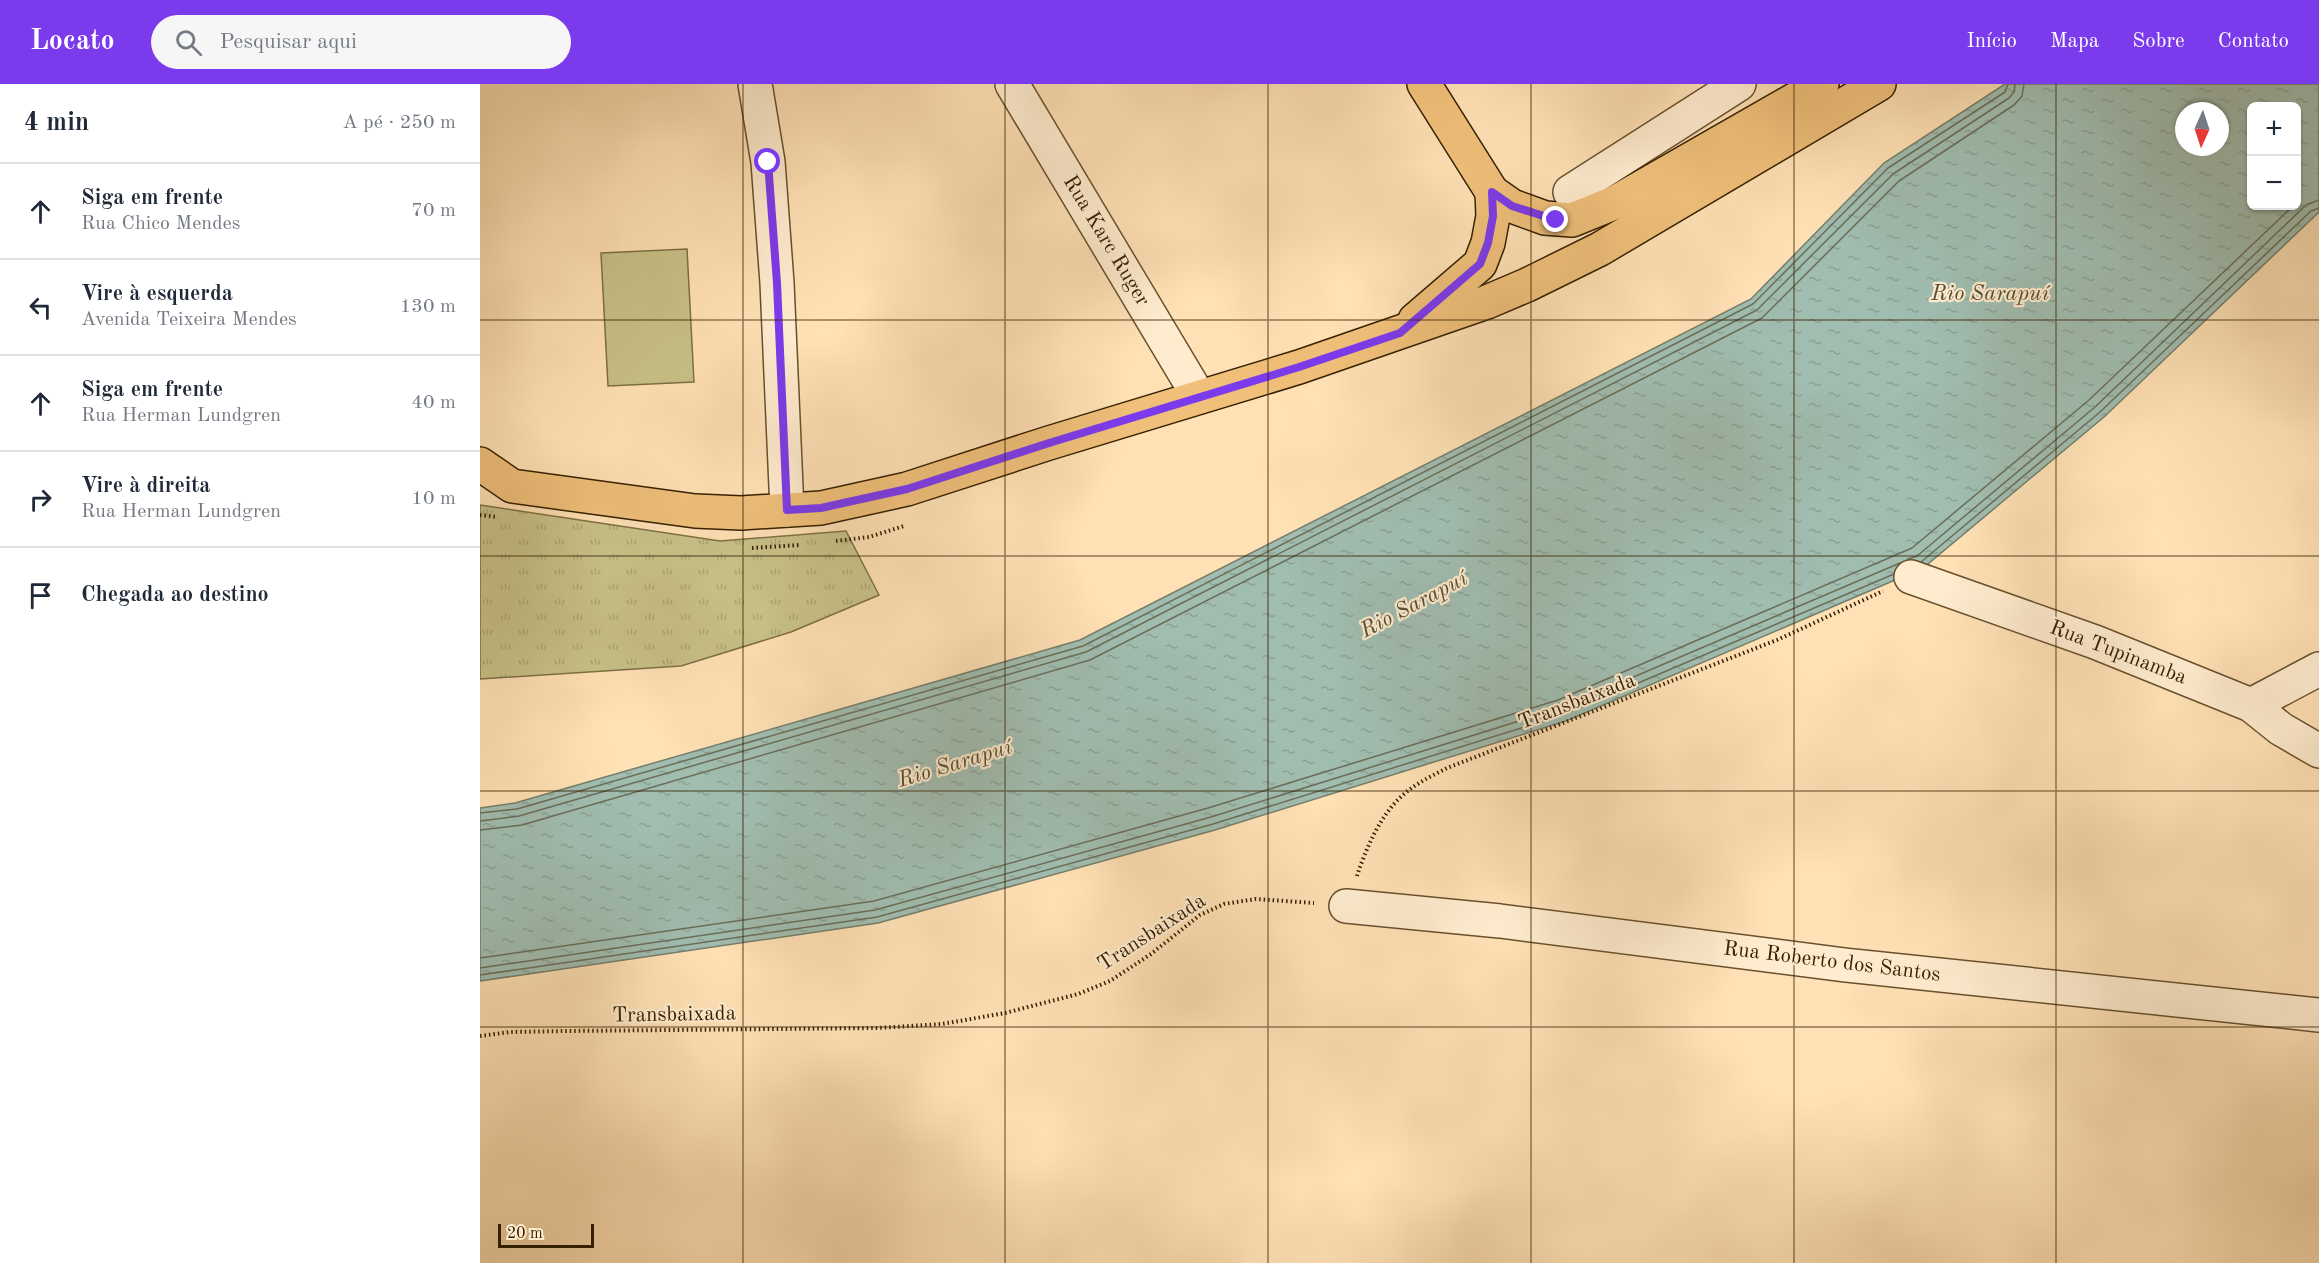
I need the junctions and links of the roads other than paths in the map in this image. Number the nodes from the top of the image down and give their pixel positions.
1 (755, 84) edge
2 (1012, 84) edge
3 (1424, 84) edge
4 (1738, 84) edge
5 (1822, 84) edge
6 (1879, 84) edge
7 (1492, 192) junction
8 (1570, 192) dead end
9 (1656, 197) junction
10 (1400, 333) junction
11 (1199, 397) junction
12 (480, 464) edge
13 (480, 481) edge
14 (512, 486) junction
15 (787, 510) junction
16 (1911, 578) road end
17 (2319, 669) edge
18 (2251, 705) junction
19 (2319, 752) edge
20 (1346, 906) road end
21 (2319, 1015) edge

1 - 15 street
2 - 11 street, Rua Karc Ruger
3 - 7 main road
4 - 8 street
5 - 9 main road
6 - 9 main road
7 - 9 main road
7 - 10 main road
9 - 10 main road
10 - 11 main road
11 - 15 main road
12 - 14 main road
13 - 14 street
14 - 15 main road
16 - 18 street, Rua Tupinamba
17 - 18 street
18 - 19 street, Rua Tupinamba
20 - 21 street, Rua Roberto dos Santos

